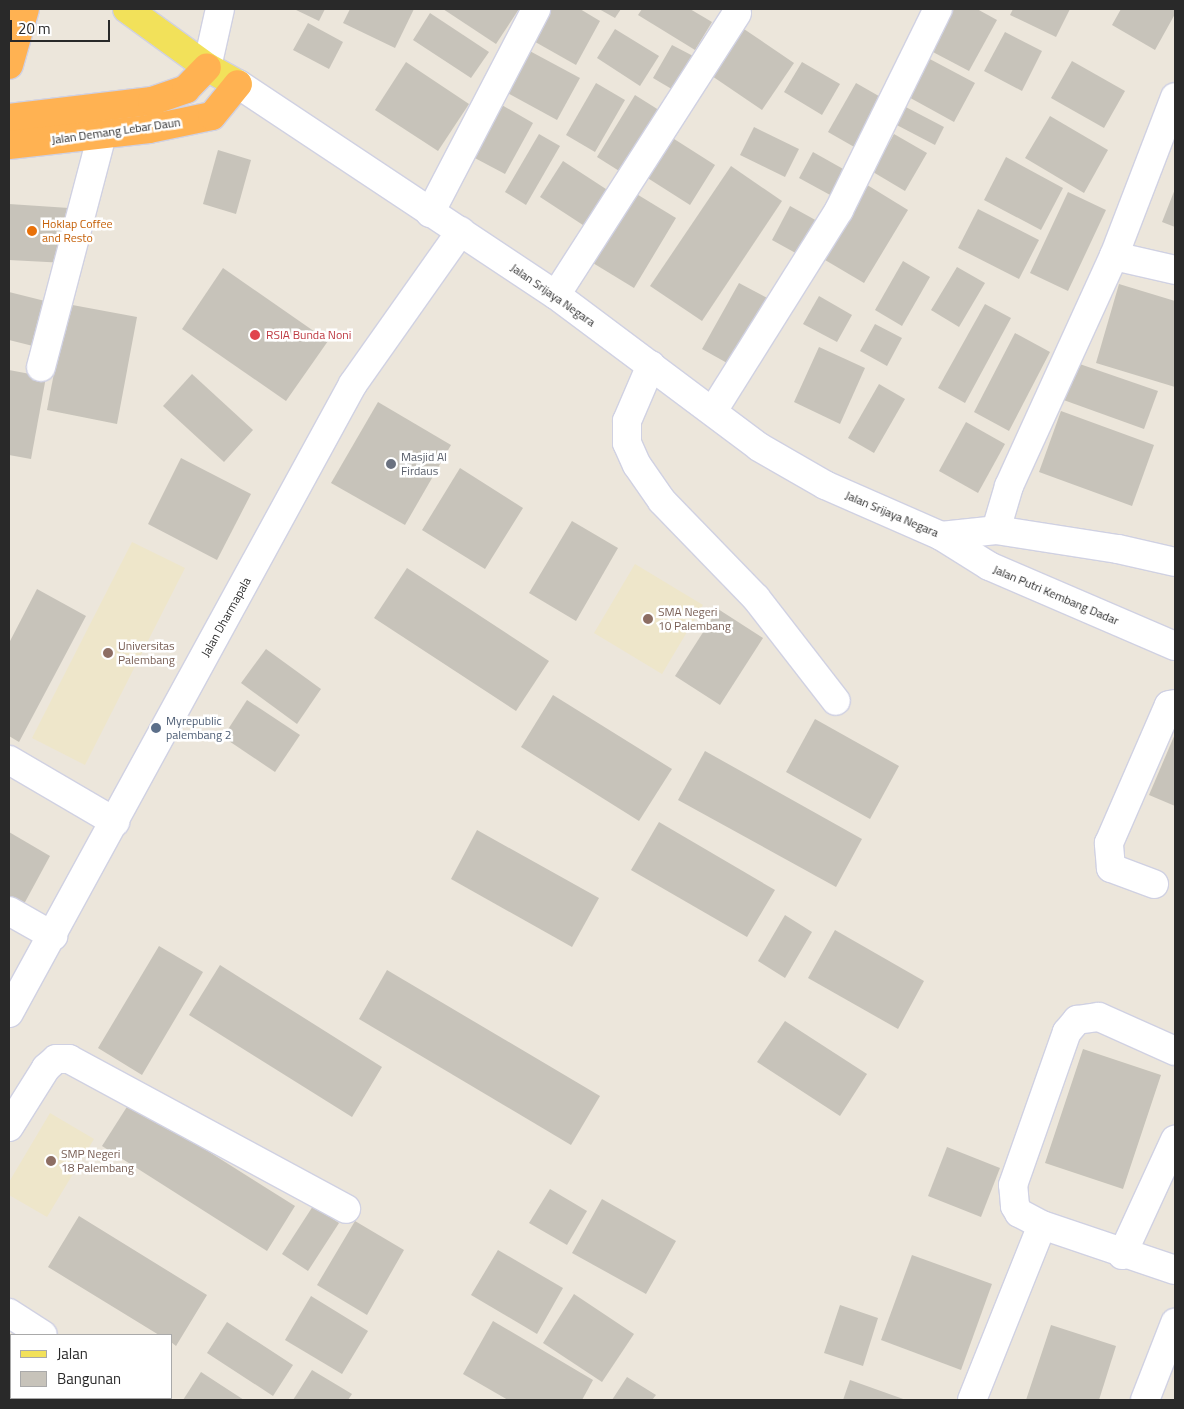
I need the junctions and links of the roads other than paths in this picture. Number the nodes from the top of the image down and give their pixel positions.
1 (25, 9) edge
2 (127, 9) edge
3 (220, 9) edge
4 (536, 9) edge
5 (938, 9) edge
6 (737, 13) dead end
7 (9, 65) edge
8 (207, 67) junction
9 (238, 84) junction
10 (1175, 97) edge
11 (9, 118) edge
12 (102, 134) junction
13 (9, 145) edge
14 (430, 213) junction
15 (461, 231) junction
16 (1114, 256) junction
17 (1175, 270) edge
18 (556, 295) junction
19 (651, 365) junction
20 (41, 367) dead end
21 (713, 411) junction
22 (996, 530) junction
23 (941, 536) junction
24 (1175, 562) edge
25 (1175, 646) edge
26 (836, 701) dead end
27 (1175, 704) edge
28 (9, 760) edge
29 (115, 822) junction
30 (1154, 884) dead end
31 (9, 911) edge
32 (53, 936) junction
33 (9, 1013) edge
34 (1175, 1051) edge
35 (9, 1127) edge
36 (1175, 1140) edge
37 (346, 1209) dead end
38 (1042, 1225) junction
39 (1122, 1255) junction
40 (1175, 1270) edge
41 (9, 1313) edge
42 (1175, 1323) edge
43 (38, 1334) edge
44 (972, 1400) edge
45 (1145, 1400) edge

1 - 7 highway
2 - 8 main road, Jalan Srijaya Negara
3 - 8 street
4 - 14 street
5 - 21 street
6 - 18 street
8 - 9 main road, Jalan Srijaya Negara
8 - 11 highway, Jalan Demang Lebar Daun
9 - 12 highway, Jalan Demang Lebar Daun
9 - 14 street, Jalan Srijaya Negara
10 - 16 street
12 - 13 highway, Jalan Demang Lebar Daun
12 - 20 street
14 - 15 street, Jalan Srijaya Negara
15 - 18 street, Jalan Srijaya Negara
15 - 29 street, Jalan Dharmapala
16 - 17 street
16 - 22 street
18 - 19 street, Jalan Srijaya Negara
19 - 21 street, Jalan Srijaya Negara
19 - 26 street
21 - 23 street, Jalan Srijaya Negara
22 - 23 street, Jalan Srijaya Negara
22 - 24 street, Jalan Srijaya Negara
23 - 25 street, Jalan Putri Kembang Dadar
27 - 30 street
28 - 29 street
29 - 32 street, Jalan Dharmapala
31 - 32 street
32 - 33 street, Jalan Dharmapala
34 - 38 street
35 - 37 street
36 - 39 street
38 - 39 street
38 - 44 street
39 - 40 street
41 - 43 street
42 - 45 street

